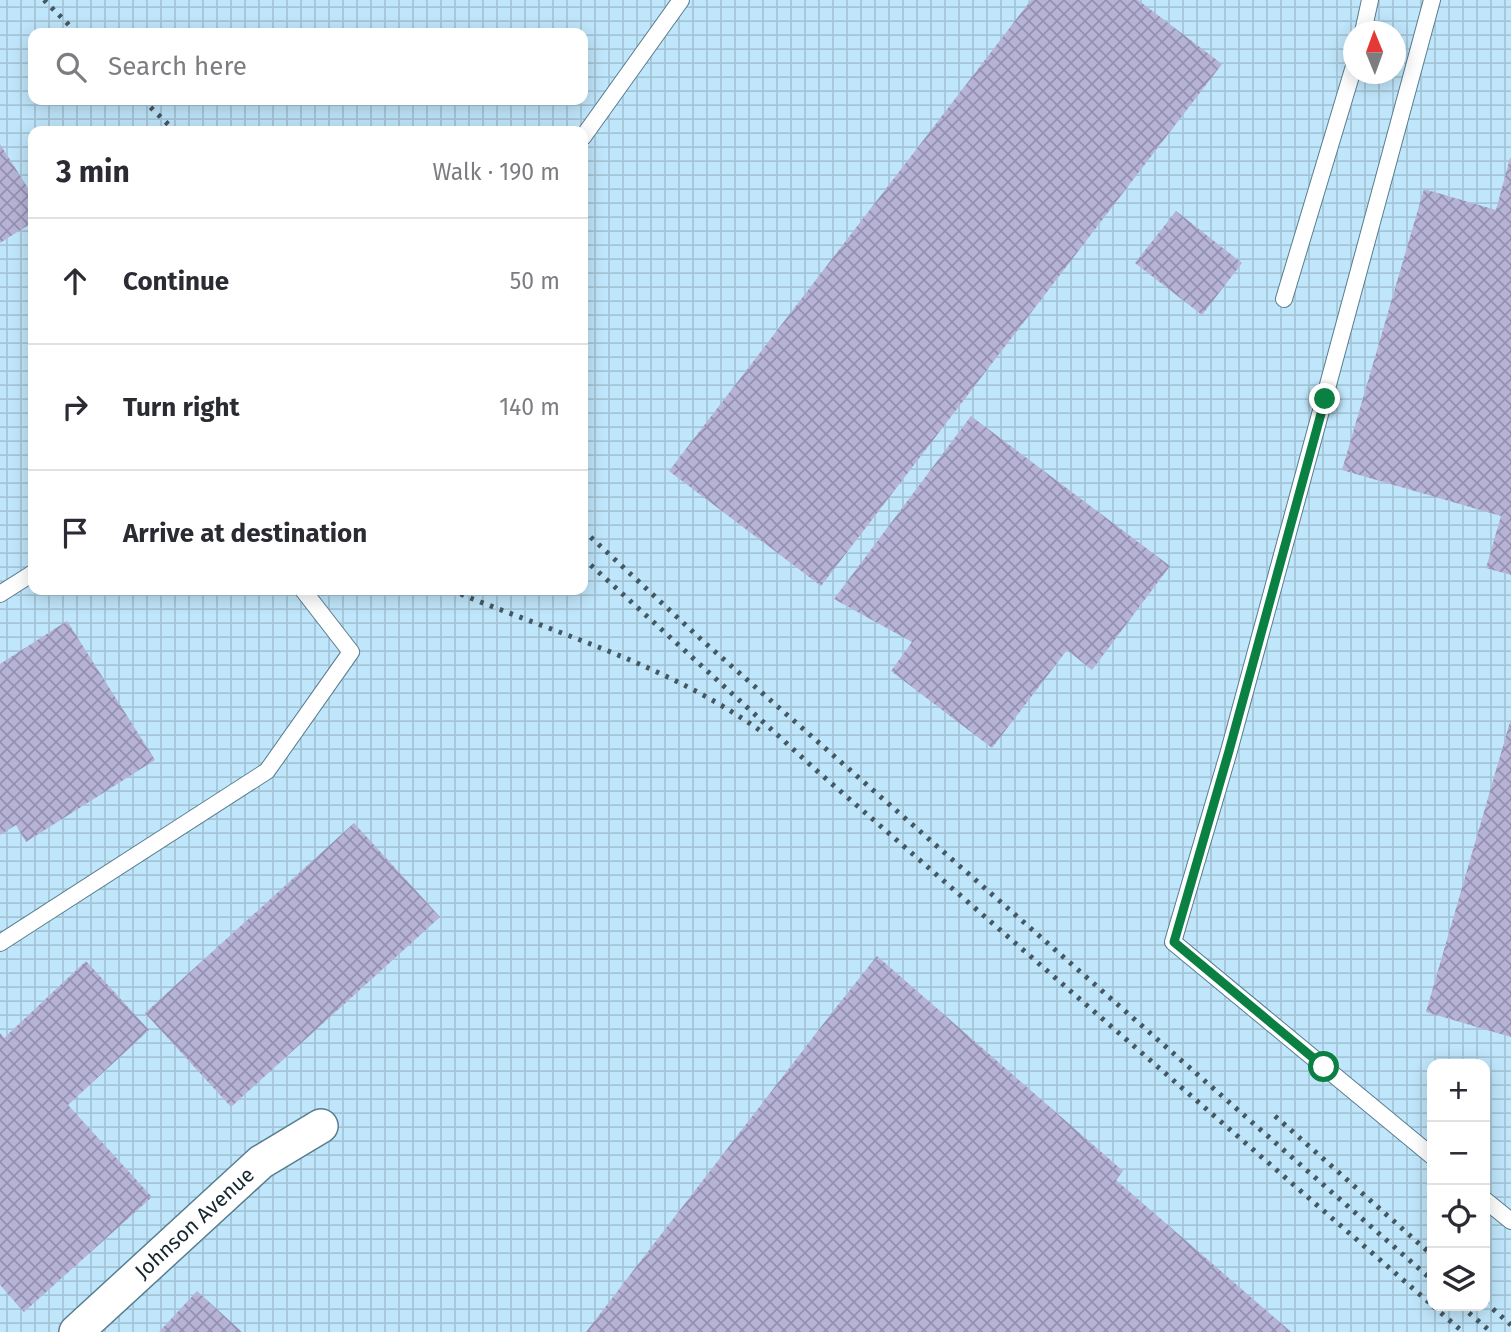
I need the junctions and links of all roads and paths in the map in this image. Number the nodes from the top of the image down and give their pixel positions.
1 (681, 0) edge
2 (1370, 0) edge
3 (1432, 0) edge
4 (1365, 21) edge
5 (1348, 84) edge
6 (588, 130) edge
7 (1284, 299) dead end
8 (28, 576) edge
9 (0, 594) edge
10 (307, 595) edge
11 (0, 943) edge
12 (321, 1126) dead end
13 (1427, 1152) edge
14 (1490, 1204) edge
15 (1511, 1222) edge
16 (76, 1332) edge

1 - 6 lane
2 - 4 lane
3 - 13 lane
5 - 7 lane
8 - 9 lane
10 - 11 lane
12 - 16 street, Johnson Avenue
14 - 15 lane

